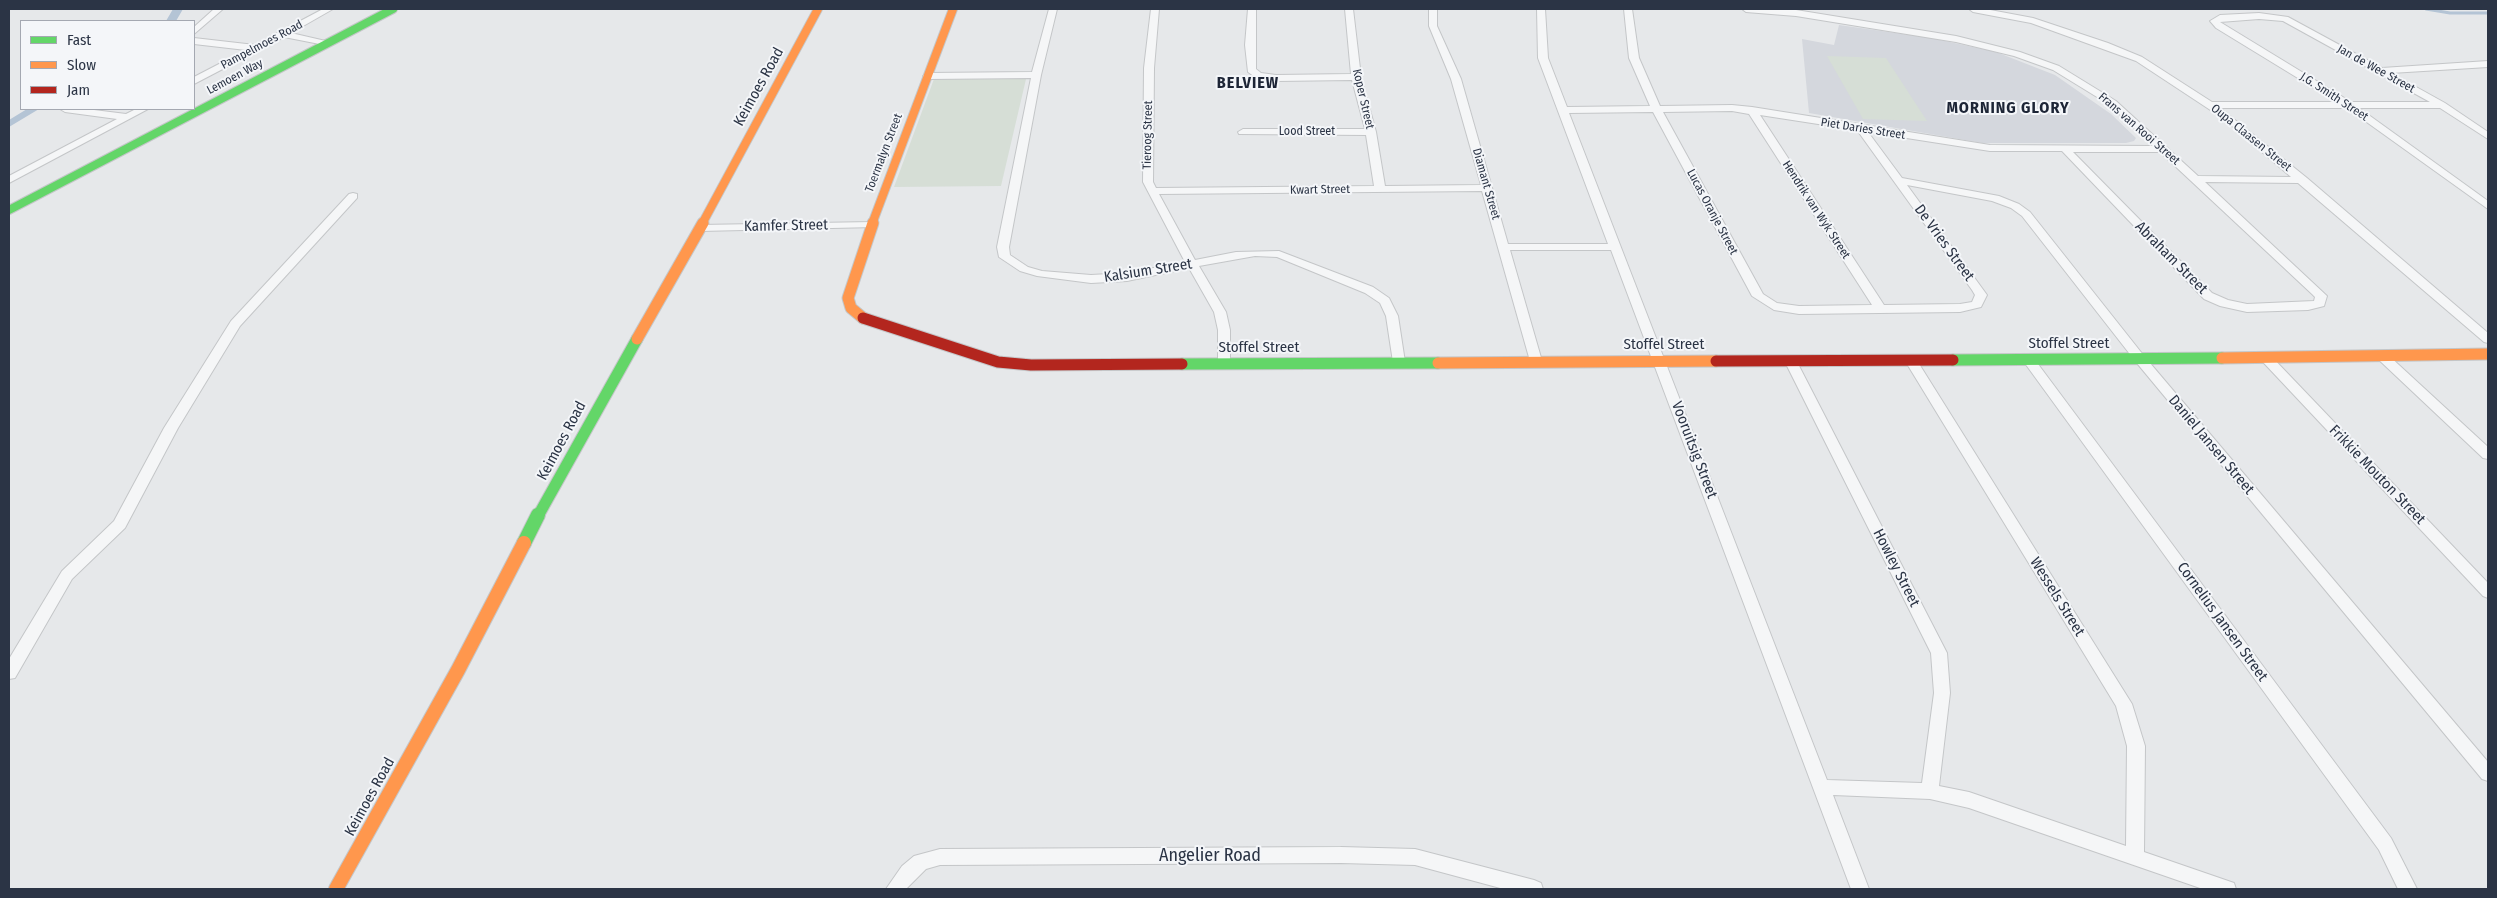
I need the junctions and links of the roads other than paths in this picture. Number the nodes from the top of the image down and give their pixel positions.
1 (219, 9) edge
2 (329, 9) edge
3 (393, 9) edge
4 (818, 9) edge
5 (953, 9) edge
6 (1053, 9) edge
7 (1155, 9) edge
8 (1252, 9) edge
9 (1349, 9) edge
10 (1433, 9) edge
11 (1541, 9) edge
12 (1628, 9) edge
13 (1746, 9) edge
14 (1973, 9) edge
15 (2002, 11) edge
16 (2259, 16) joint
17 (195, 31) edge
18 (284, 34) junction
19 (195, 41) edge
20 (327, 44) junction
21 (256, 48) junction
22 (2488, 64) edge
23 (2382, 71) junction
24 (1036, 75) junction
25 (928, 76) junction
26 (1356, 77) junction
27 (195, 80) edge
28 (2212, 105) junction
29 (2349, 105) junction
30 (2442, 105) junction
31 (1656, 108) junction
32 (68, 110) edge
33 (141, 110) edge
34 (1564, 110) junction
35 (1752, 110) junction
36 (128, 117) junction
37 (1861, 129) junction
38 (1242, 132) dead end
39 (1371, 132) junction
40 (2488, 136) edge
41 (2066, 149) junction
42 (2162, 149) junction
43 (2196, 179) junction
44 (9, 180) edge
45 (1897, 180) junction
46 (2303, 180) junction
47 (1488, 188) junction
48 (1380, 189) junction
49 (1151, 191) junction
50 (353, 196) dead end
51 (2488, 206) edge
52 (9, 210) edge
53 (872, 225) junction
54 (700, 228) junction
55 (1504, 247) junction
56 (1616, 247) junction
57 (1193, 265) junction
58 (2316, 291) joint
59 (851, 308) joint
60 (1880, 309) junction
61 (2488, 339) edge
62 (2488, 354) edge
63 (2383, 357) junction
64 (2266, 358) junction
65 (1910, 359) junction
66 (2028, 359) junction
67 (1660, 360) junction
68 (1790, 360) junction
69 (2140, 360) junction
70 (1536, 361) junction
71 (1399, 362) junction
72 (1224, 363) junction
73 (2488, 455) edge
74 (2488, 592) edge
75 (9, 674) edge
76 (2488, 774) edge
77 (1820, 787) junction
78 (1930, 791) junction
79 (2135, 856) junction
80 (336, 889) edge
81 (895, 889) edge
82 (1534, 889) edge
83 (1860, 889) edge
84 (2228, 889) edge
85 (2408, 889) edge

1 - 17 street
2 - 18 street, Pampelmoes Road
3 - 20 main road, Lemoen Way
4 - 54 main road, Keimoes Road
5 - 25 main road, Toermalyn Street
6 - 24 street, Kalsium Street
7 - 49 street, Tieroog Street
8 - 26 street
9 - 26 street, Koper Street
10 - 47 street, Diamant Street
11 - 34 street, Vooruitsig Street
12 - 31 street, Lucas Oranje Street
13 - 42 street, Frans van Rooi Street
14 - 15 street, Oupa Claasen Street
15 - 28 street, Oupa Claasen Street
16 - 23 street, Jan de Wee Street
16 - 29 street, J.G. Smith Street
18 - 20 street
18 - 21 street, Pampelmoes Road
19 - 21 street
20 - 52 main road, Lemoen Way
21 - 27 street, Pampelmoes Road
22 - 23 street
23 - 30 street, Jan de Wee Street
24 - 25 street
24 - 57 street, Kalsium Street
25 - 53 main road, Toermalyn Street
26 - 39 street, Koper Street
28 - 29 street
28 - 46 street, Oupa Claasen Street
29 - 30 street
29 - 51 street, J.G. Smith Street
30 - 40 street, Jan de Wee Street
31 - 34 street, Piet Daries Street
31 - 35 street, Piet Daries Street
31 - 60 street, Lucas Oranje Street
32 - 36 street
33 - 36 street
34 - 56 street, Vooruitsig Street
35 - 37 street, Piet Daries Street
35 - 60 street, Hendrik van Wyk Street
36 - 44 street
37 - 41 street, Piet Daries Street
37 - 45 street, De Vries Street
38 - 39 street, Lood Street
39 - 48 street, Koper Street
41 - 42 street, Piet Daries Street
41 - 58 street, Abraham Street
42 - 43 street, Frans van Rooi Street
43 - 46 street
43 - 58 street, Frans van Rooi Street
45 - 60 street, De Vries Street
45 - 69 street, Daniel Jansen Street
46 - 61 street, Oupa Claasen Street
47 - 48 street, Kwart Street
47 - 55 street, Diamant Street
48 - 49 street, Kwart Street
49 - 57 street, Tieroog Street
50 - 75 street
53 - 54 street, Kamfer Street
53 - 59 main road, Toermalyn Street
54 - 80 main road, Keimoes Road
55 - 56 street
55 - 70 street, Diamant Street
56 - 67 street, Vooruitsig Street
57 - 71 street, Kalsium Street
57 - 72 street, Tieroog Street
59 - 72 main road, Stoffel Street
62 - 63 main road, Stoffel Street
63 - 64 main road, Stoffel Street
63 - 73 street
64 - 69 main road, Stoffel Street
64 - 74 street, Frikkie Mouton Street
65 - 66 main road, Stoffel Street
65 - 68 main road, Stoffel Street
65 - 79 street, Wessels Street
66 - 69 main road, Stoffel Street
66 - 85 street, Cornelius Jansen Street
67 - 68 main road, Stoffel Street
67 - 70 main road, Stoffel Street
67 - 77 street, Vooruitsig Street
68 - 78 street, Howley Street
69 - 76 street, Daniel Jansen Street
70 - 71 main road, Stoffel Street
71 - 72 main road, Stoffel Street
77 - 78 street
77 - 83 street, Vooruitsig Street
78 - 79 street
79 - 84 street
81 - 82 street, Angelier Road

